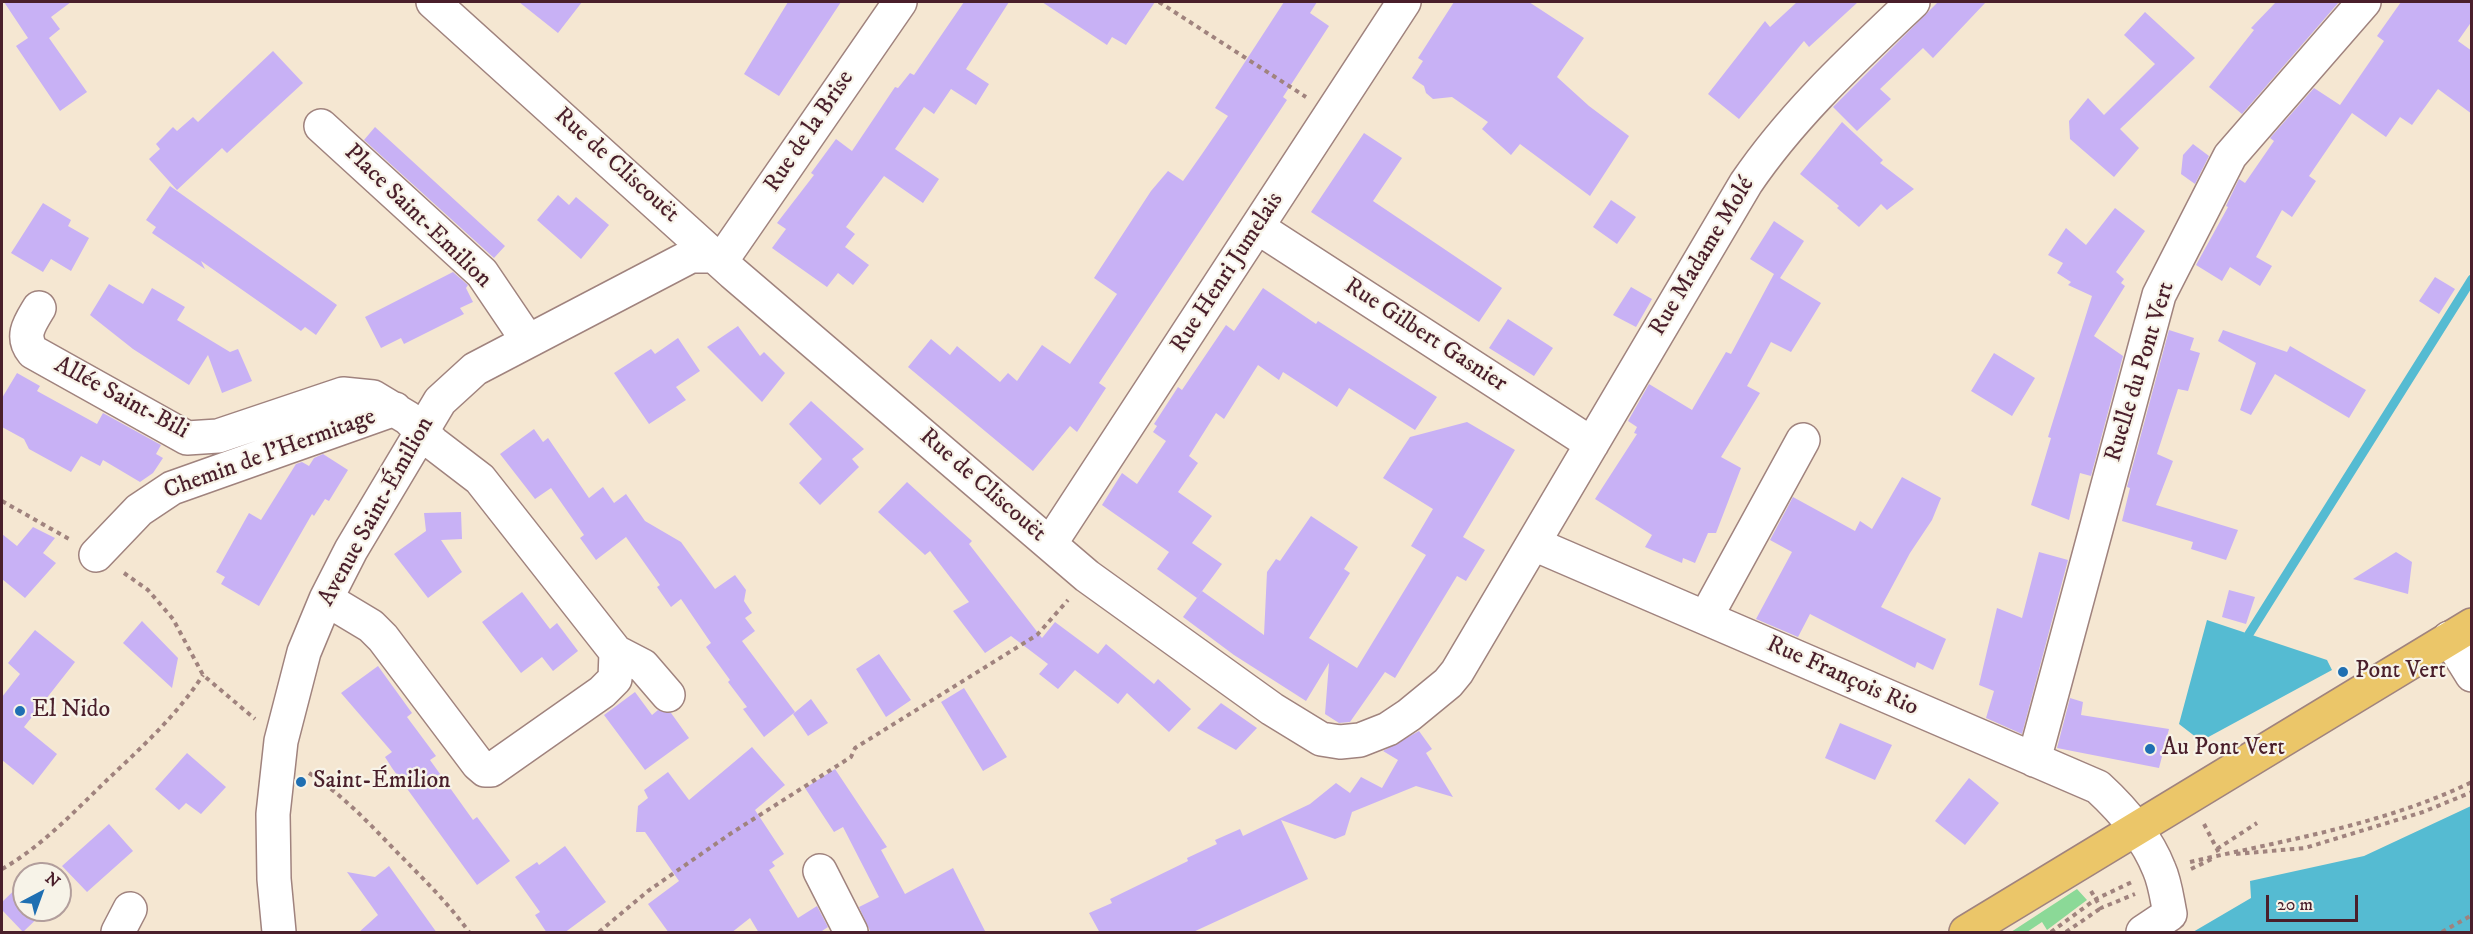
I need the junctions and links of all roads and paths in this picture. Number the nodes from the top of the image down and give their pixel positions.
1 (433, 2) edge
2 (900, 2) edge
3 (1159, 2) edge
4 (1404, 2) edge
5 (1913, 2) edge
6 (2364, 2) edge
7 (1332, 114) junction
8 (321, 126) dead end
9 (1257, 227) junction
10 (715, 256) junction
11 (39, 308) dead end
12 (528, 341) junction
13 (394, 409) junction
14 (422, 431) junction
15 (1803, 440) dead end
16 (1592, 444) junction
17 (2, 501) edge
18 (1050, 544) junction
19 (1534, 544) junction
20 (96, 555) junction
21 (1087, 576) junction
22 (326, 599) junction
23 (1706, 617) junction
24 (2461, 632) edge
25 (616, 652) junction
26 (203, 675) junction
27 (2472, 675) edge
28 (668, 695) dead end
29 (280, 747) junction
30 (2034, 760) junction
31 (2472, 783) edge
32 (2472, 792) edge
33 (2257, 823) dead end
34 (2136, 828) junction
35 (2217, 849) dead end
36 (2, 869) edge
37 (820, 871) dead end
38 (2161, 876) junction
39 (2096, 899) junction
40 (2101, 908) junction
41 (2471, 917) edge
42 (279, 933) edge
43 (469, 933) edge
44 (599, 933) edge
45 (851, 933) edge
46 (1966, 933) edge
47 (2051, 933) edge
48 (2066, 933) edge
49 (2143, 933) edge
50 (2442, 933) edge

1 - 10 street, Rue de Cliscouët
2 - 10 street, Rue de la Brise
3 - 7 path
4 - 7 street, Rue Henri Jumelais
5 - 16 street, Rue Madame Molé
6 - 30 street, Ruelle du Pont Vert
7 - 9 street, Rue Henri Jumelais
8 - 12 street, Place Saint-Emilion
9 - 16 street, Rue Gilbert Gasnier
9 - 18 street, Rue Henri Jumelais
10 - 12 street, Avenue Saint-Émilion
10 - 18 street, Rue de Cliscouët
11 - 13 street, Allée Saint-Bili
12 - 14 street, Avenue Saint-Émilion
13 - 14 street, Allée Saint-Bili
13 - 20 street, Chemin de l'Hermitage
14 - 22 street, Avenue Saint-Émilion
14 - 25 street, Allée Saint-Bili
15 - 23 street
16 - 19 street, Rue Madame Molé
17 - 20 path
18 - 21 street, Rue de Cliscouët
19 - 21 street, Rue de Cliscouët
19 - 23 street, Rue François Rio
20 - 26 path
21 - 44 path
22 - 25 street
22 - 29 street, Avenue Saint-Émilion
23 - 30 street, Rue François Rio
24 - 27 street
24 - 34 main road
25 - 28 street
26 - 29 path
26 - 36 path
29 - 42 street, Avenue Saint-Émilion
29 - 43 path
30 - 34 street, Rue François Rio
31 - 32 path
33 - 35 path
34 - 38 street, Rue François Rio
34 - 46 main road
37 - 45 street
38 - 39 path
38 - 40 path
38 - 49 street, Rue François Rio
39 - 40 path
39 - 47 path
40 - 48 path
41 - 50 path

